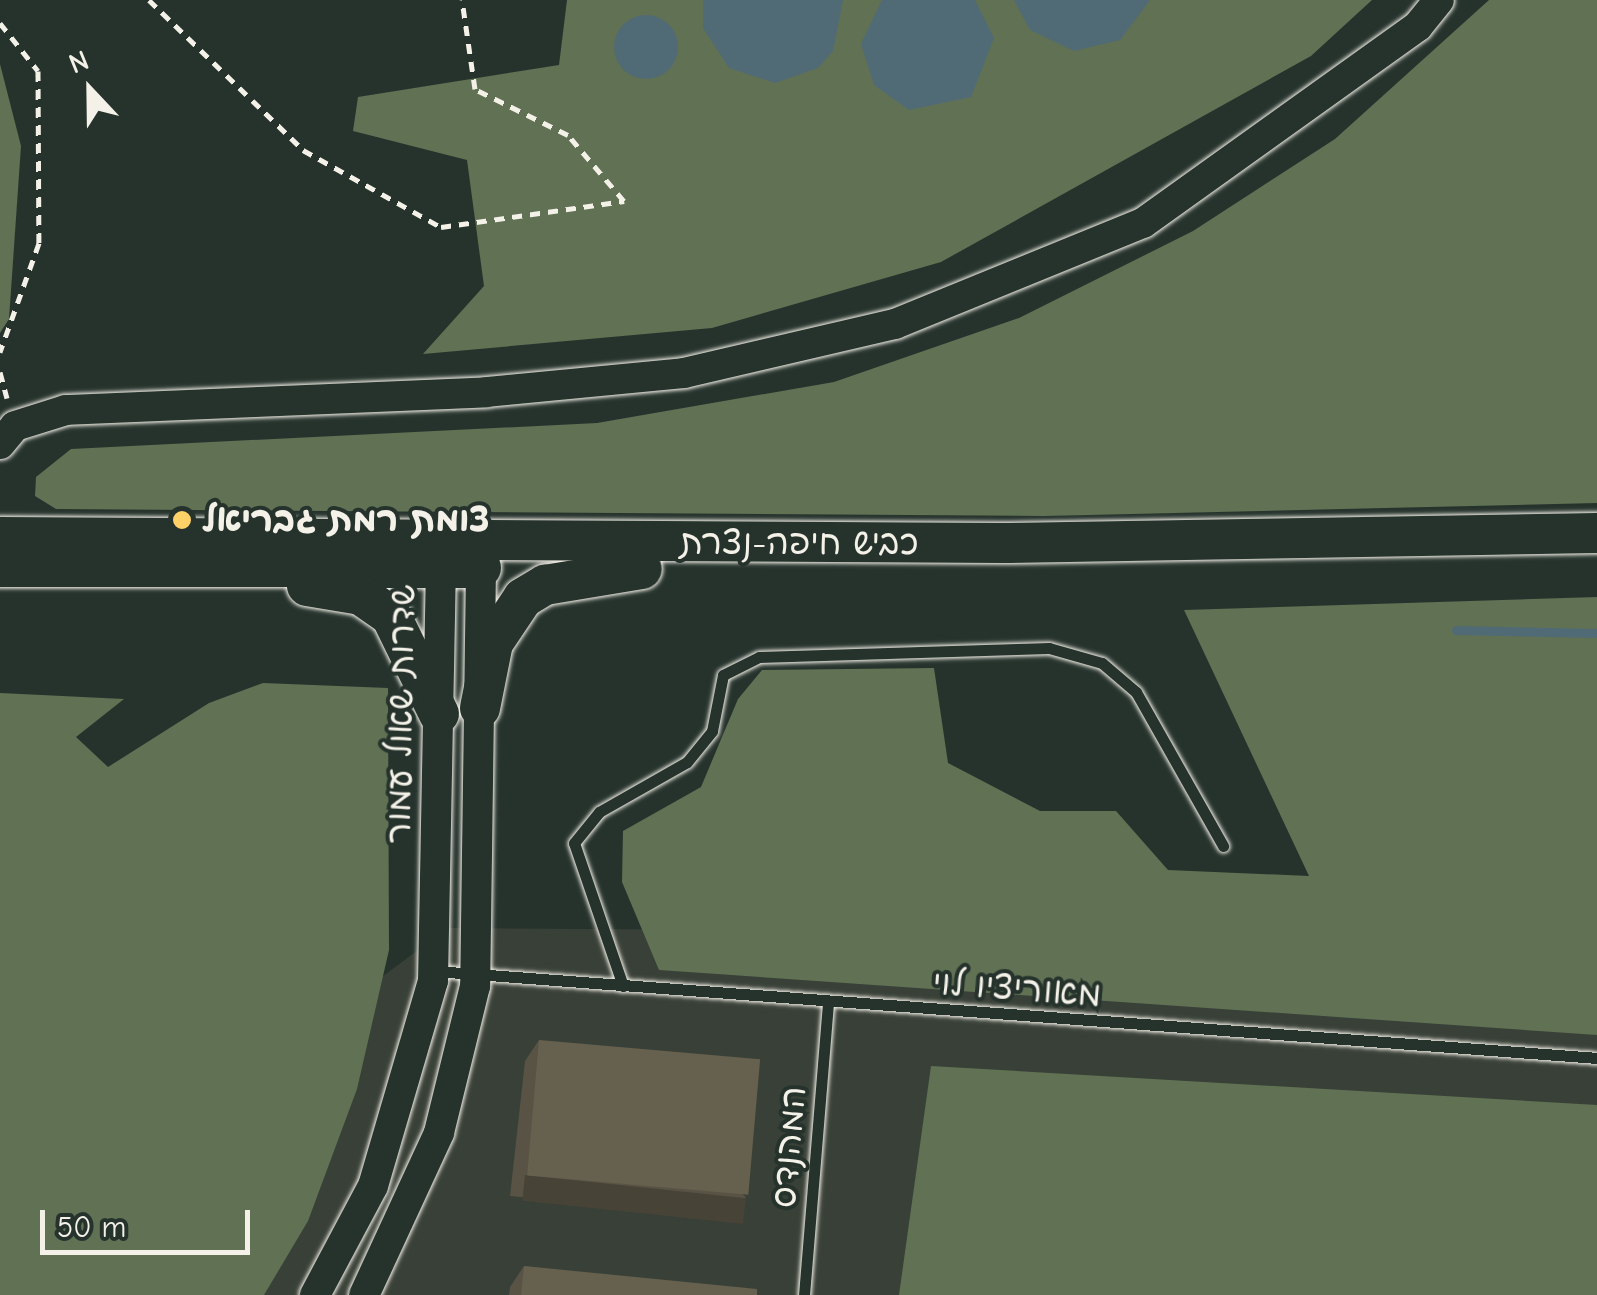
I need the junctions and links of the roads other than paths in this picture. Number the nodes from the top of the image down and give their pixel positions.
1 (1439, 0) edge
2 (0, 444) edge
3 (1597, 533) edge
4 (0, 537) edge
5 (1597, 558) edge
6 (460, 559) junction
7 (0, 567) edge
8 (180, 567) junction
9 (642, 568) junction
10 (480, 708) junction
11 (438, 714) junction
12 (1223, 846) dead end
13 (433, 971) junction
14 (476, 974) junction
15 (623, 986) junction
16 (828, 1004) junction
17 (1597, 1058) edge
18 (315, 1295) edge
19 (364, 1295) edge
20 (804, 1295) edge

1 - 2 main road
3 - 6 highway, כביש חיפה-נצרת
4 - 6 highway, כביש חיפה-נצרת
5 - 9 highway, כביש חיפה-נצרת
6 - 8 highway, כביש חיפה-נצרת
6 - 9 highway, כביש חיפה-נצרת
6 - 10 main road
6 - 11 main road, שדרות שאול עמור
7 - 8 highway, כביש חיפה-נצרת
8 - 11 highway
9 - 10 highway
10 - 14 main road
11 - 13 main road, שדרות שאול עמור
12 - 15 lane
13 - 14 lane, מאוריציו לוי
13 - 18 main road, שדרות שאול עמור
14 - 15 lane, מאוריציו לוי
14 - 19 main road
15 - 16 lane, מאוריציו לוי
16 - 17 lane, מאוריציו לוי
16 - 20 lane, המהנדס

